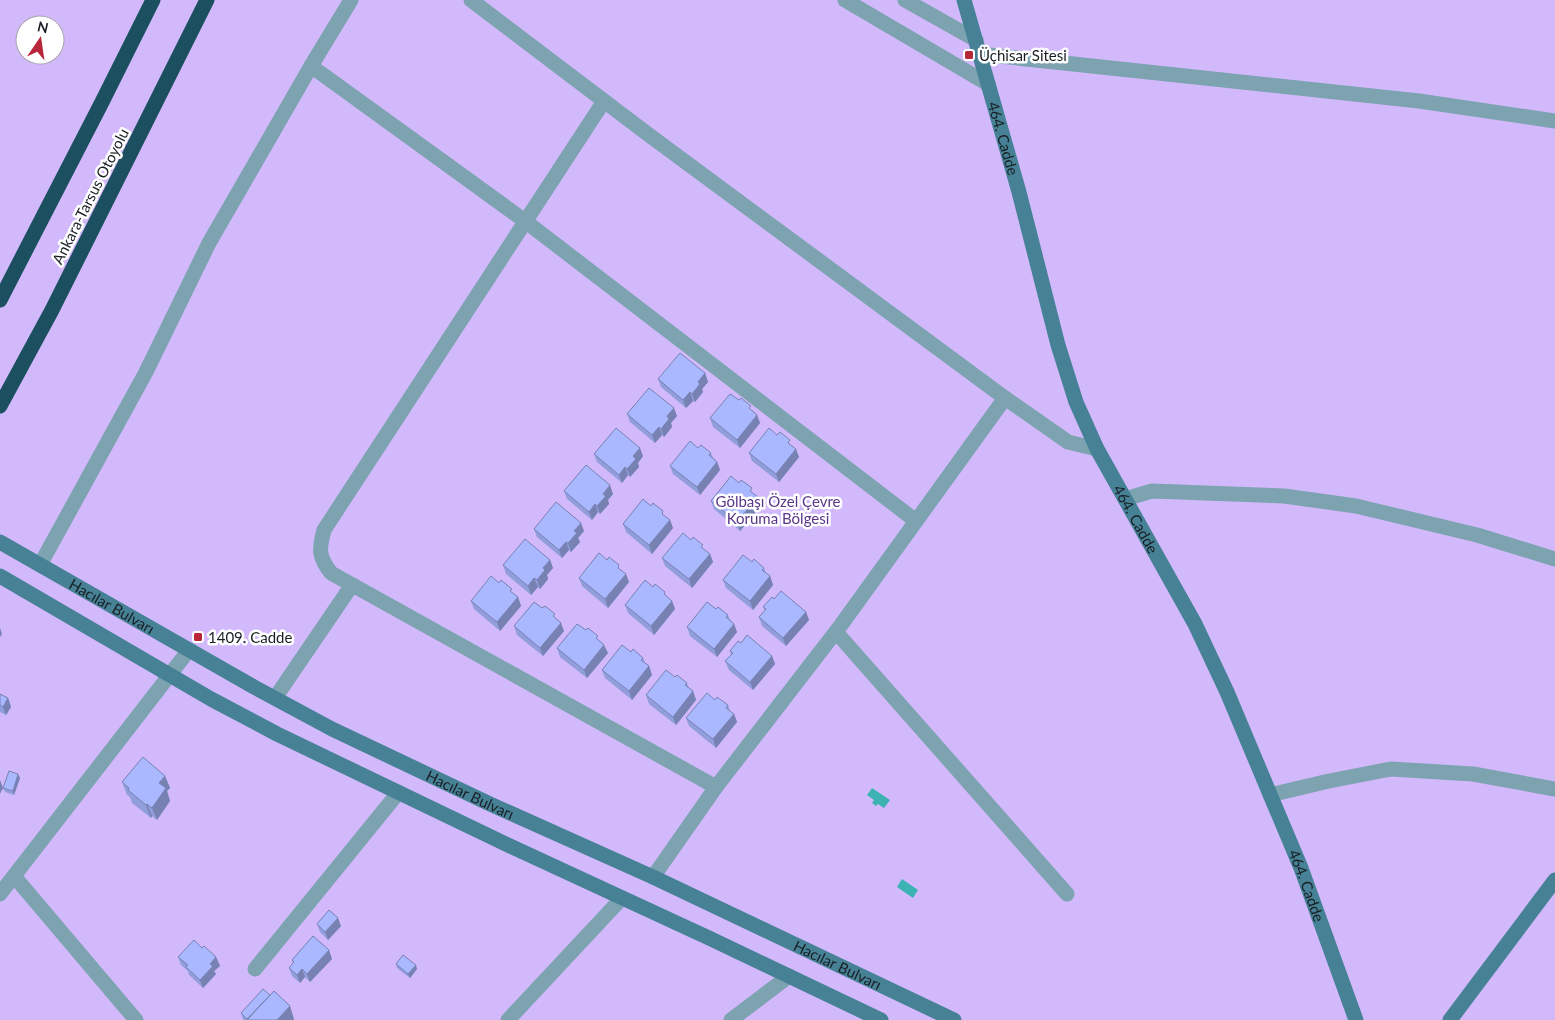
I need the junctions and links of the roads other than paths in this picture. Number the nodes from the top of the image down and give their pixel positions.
1 (153, 0) edge
2 (207, 0) edge
3 (351, 0) edge
4 (471, 0) edge
5 (845, 0) edge
6 (905, 0) edge
7 (964, 0) edge
8 (978, 47) junction
9 (311, 66) junction
10 (988, 84) junction
11 (604, 101) junction
12 (1555, 121) edge
13 (525, 221) junction
14 (0, 300) edge
15 (1005, 398) junction
16 (0, 406) edge
17 (1097, 450) junction
18 (1125, 499) junction
19 (916, 520) junction
20 (0, 542) edge
21 (1555, 559) edge
22 (40, 566) junction
23 (0, 576) edge
24 (352, 585) junction
25 (836, 632) junction
26 (189, 650) junction
27 (170, 675) junction
28 (275, 698) junction
29 (716, 787) junction
30 (1555, 789) edge
31 (398, 793) junction
32 (1270, 795) junction
33 (14, 876) junction
34 (653, 877) junction
35 (1555, 880) edge
36 (0, 894) edge
37 (1067, 894) dead end
38 (622, 898) junction
39 (255, 969) dead end
40 (789, 976) junction
41 (136, 1020) edge
42 (508, 1020) edge
43 (731, 1020) edge
44 (881, 1020) edge
45 (954, 1020) edge
46 (1356, 1020) edge
47 (1450, 1020) edge

1 - 14 highway
2 - 16 highway, Ankara-Tarsus Otoyolu
3 - 9 street
4 - 11 street
5 - 10 street
6 - 8 street
7 - 8 main road, 464. Cadde
8 - 10 main road, 464. Cadde
8 - 12 street
9 - 13 street
9 - 22 street
10 - 17 main road, 464. Cadde
11 - 13 street
11 - 15 street
13 - 19 street
13 - 24 street
15 - 17 street
15 - 19 street
17 - 18 main road, 464. Cadde
18 - 21 street
18 - 32 main road, 464. Cadde
19 - 25 street
20 - 22 main road, Hacılar Bulvarı
22 - 26 main road, Hacılar Bulvarı
23 - 27 main road, Hacılar Bulvarı
24 - 28 street
24 - 29 street
25 - 29 street
25 - 37 street
26 - 27 street
26 - 28 main road, Hacılar Bulvarı
27 - 31 main road, Hacılar Bulvarı
27 - 33 street
28 - 34 main road, Hacılar Bulvarı
29 - 34 street
30 - 32 street
31 - 38 main road, Hacılar Bulvarı
31 - 39 street
32 - 46 main road, 464. Cadde
33 - 36 street
33 - 41 street
34 - 45 main road, Hacılar Bulvarı
35 - 47 main road
38 - 40 main road, Hacılar Bulvarı
38 - 42 street
40 - 43 street
40 - 44 main road, Hacılar Bulvarı

